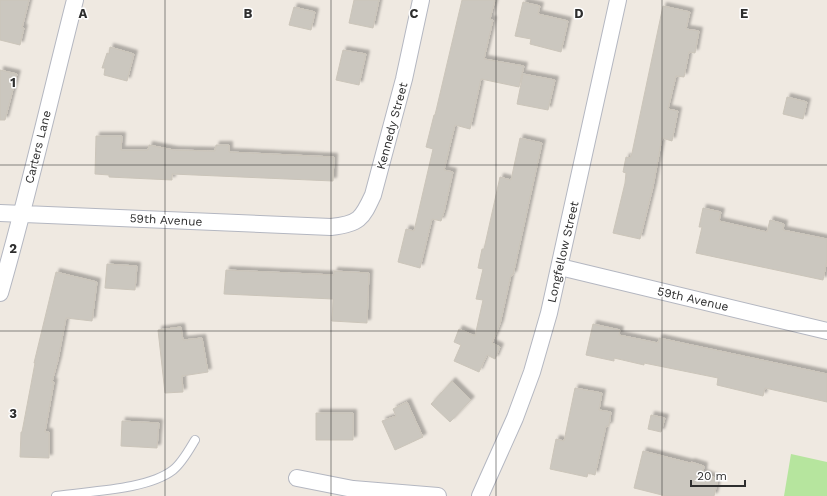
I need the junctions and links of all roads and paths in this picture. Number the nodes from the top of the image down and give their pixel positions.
1 (75, 0) edge
2 (421, 0) edge
3 (618, 0) edge
4 (0, 212) edge
5 (23, 214) junction
6 (331, 228) joint
7 (560, 267) junction
8 (0, 293) edge
9 (827, 331) edge
10 (195, 440) dead end
11 (297, 478) dead end
12 (56, 496) edge
13 (438, 496) edge
14 (480, 496) edge

1 - 5 street, Carters Lane
2 - 6 street, Kennedy Street
3 - 7 street, Longfellow Street
4 - 5 street, 59th Avenue
5 - 6 street, 59th Avenue
5 - 8 street, Carters Lane
7 - 9 street, 59th Avenue
7 - 14 street, Longfellow Street
10 - 12 lane
11 - 13 street

